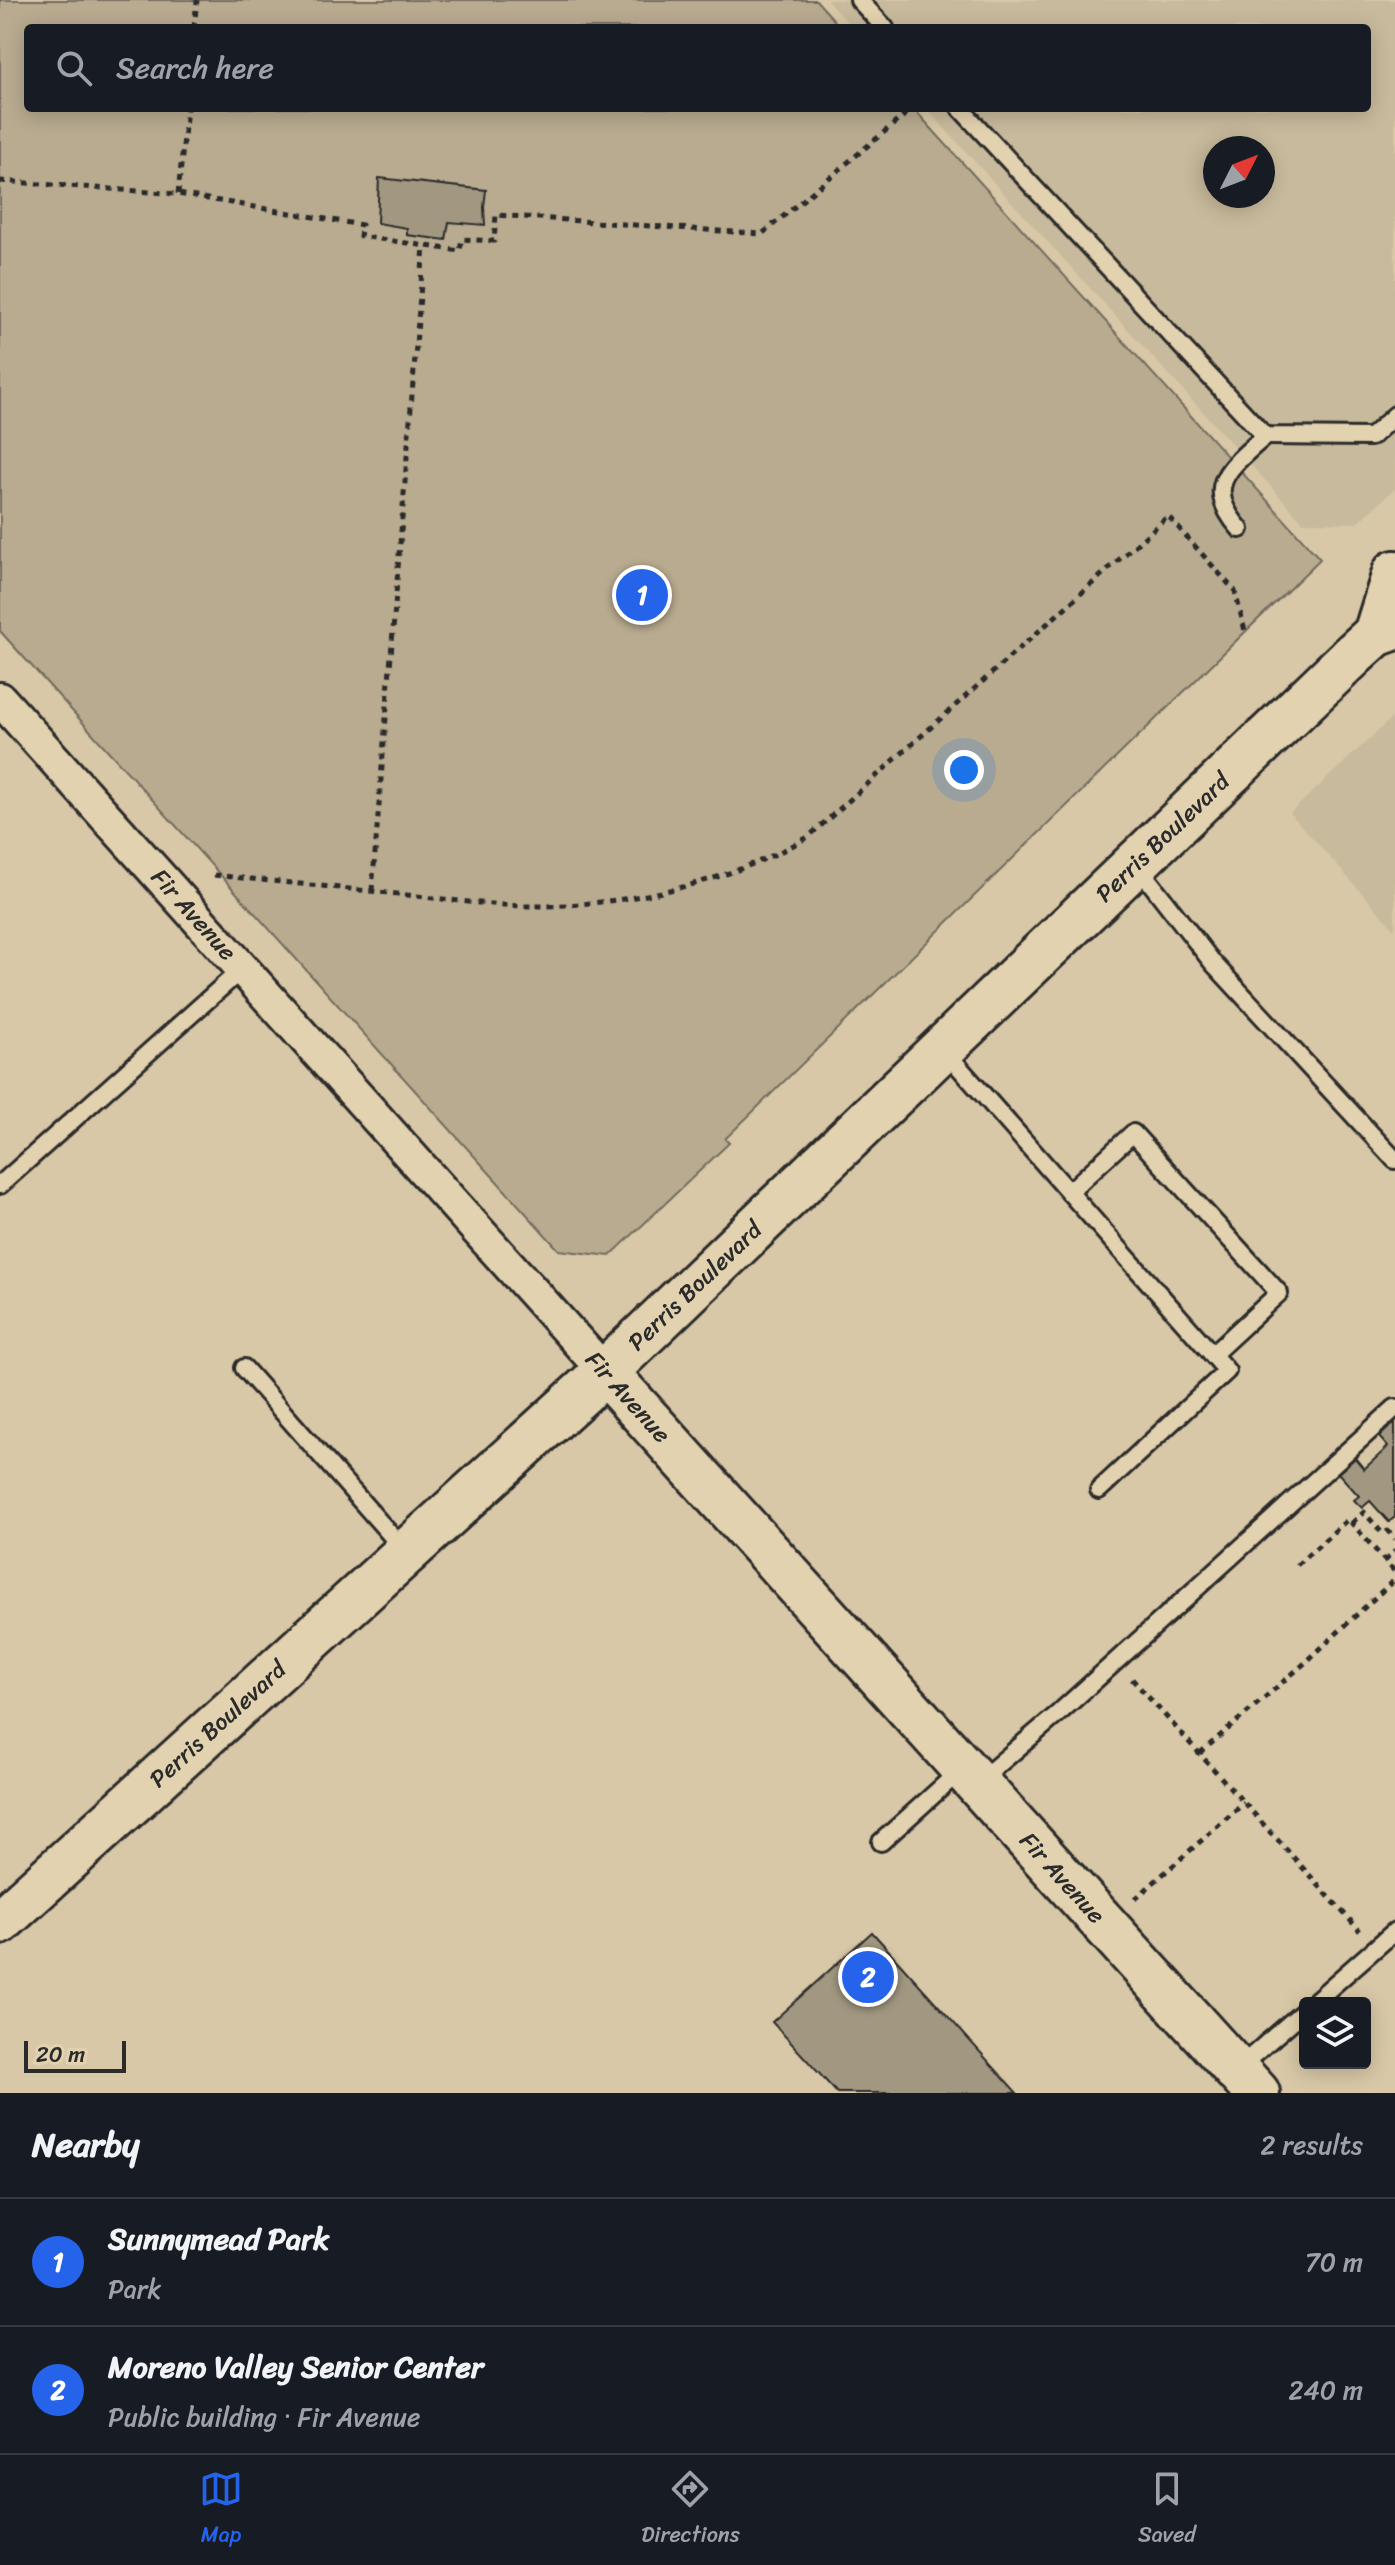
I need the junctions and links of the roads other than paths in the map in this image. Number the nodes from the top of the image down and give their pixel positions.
1 (859, 0) edge
2 (881, 24) edge
3 (964, 112) edge
4 (1395, 415) edge
5 (1265, 436) junction
6 (1240, 529) dead end
7 (1395, 573) edge
8 (1386, 635) edge
9 (0, 699) edge
10 (1135, 863) junction
11 (242, 969) junction
12 (942, 1048) junction
13 (1395, 1160) edge
14 (0, 1185) edge
15 (1069, 1192) junction
16 (1213, 1354) junction
17 (244, 1368) dead end
18 (605, 1372) junction
19 (1395, 1408) edge
20 (1099, 1490) dead end
21 (406, 1552) junction
22 (970, 1776) junction
23 (881, 1842) dead end
24 (3, 1912) edge
25 (1395, 1931) edge
26 (1320, 1997) edge
27 (1299, 2018) edge
28 (1248, 2086) edge

1 - 2 lane
3 - 5 lane
4 - 5 lane
5 - 6 lane
7 - 8 main road, Perris Boulevard
8 - 10 main road, Perris Boulevard
9 - 11 street, Fir Avenue
10 - 12 main road, Perris Boulevard
10 - 13 lane
11 - 14 lane
11 - 18 street, Fir Avenue
12 - 15 lane
12 - 18 main road, Perris Boulevard
15 - 16 lane
15 - 16 lane
16 - 20 lane
17 - 21 lane
18 - 21 main road, Perris Boulevard
18 - 22 main road, Fir Avenue
19 - 22 lane
21 - 24 main road, Perris Boulevard
22 - 23 lane
22 - 28 main road, Fir Avenue
25 - 26 lane
27 - 28 lane

